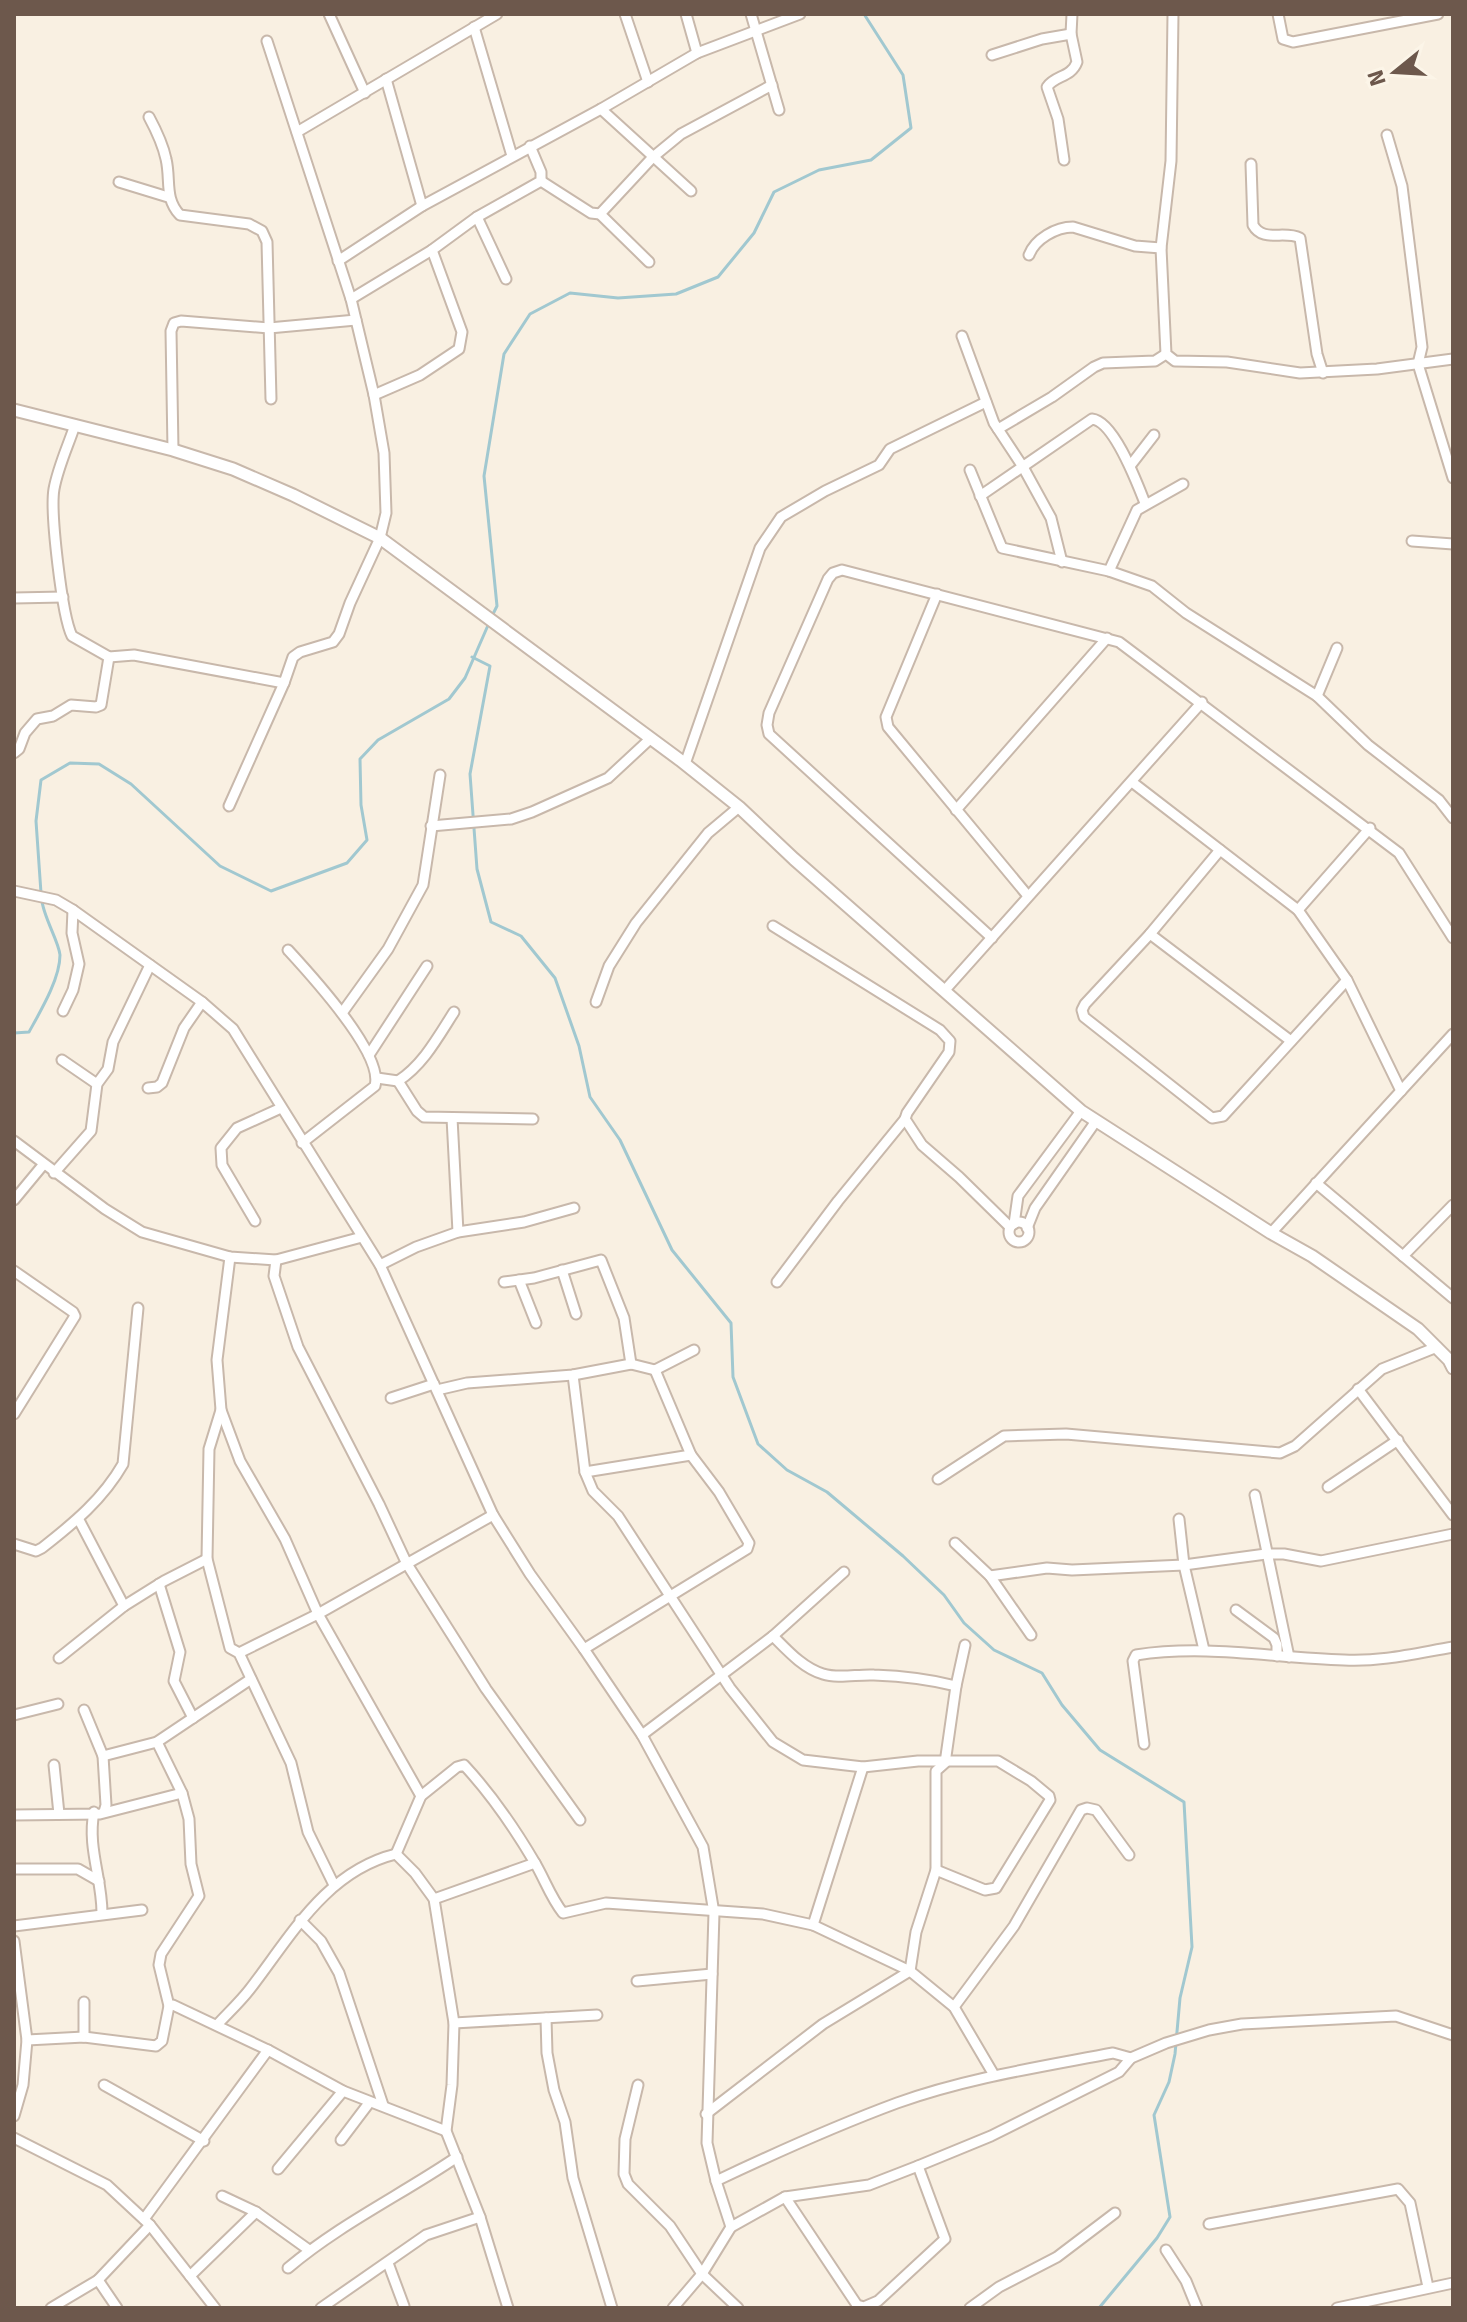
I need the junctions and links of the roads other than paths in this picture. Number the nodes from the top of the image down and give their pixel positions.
1 (329, 14) edge
2 (625, 14) edge
3 (686, 14) edge
4 (751, 14) edge
5 (800, 14) edge
6 (1072, 14) edge
7 (1173, 14) edge
8 (1278, 14) edge
9 (1374, 14) edge
10 (1438, 14) edge
11 (493, 15) edge
12 (1376, 26) junction
13 (474, 27) junction
14 (757, 31) junction
15 (1071, 34) junction
16 (267, 41) dead end
17 (697, 53) junction
18 (992, 55) dead end
19 (386, 79) junction
20 (648, 82) junction
21 (772, 85) junction
22 (365, 93) junction
23 (601, 109) junction
24 (779, 110) dead end
25 (149, 117) dead end
26 (297, 132) junction
27 (1387, 135) dead end
28 (530, 146) junction
29 (512, 156) junction
30 (653, 157) junction
31 (1064, 160) dead end
32 (1251, 164) dead end
33 (541, 181) junction
34 (119, 182) dead end
35 (691, 191) dead end
36 (168, 197) junction
37 (422, 206) junction
38 (600, 214) junction
39 (477, 217) junction
40 (1161, 248) junction
41 (432, 250) junction
42 (1029, 255) dead end
43 (338, 261) junction
44 (649, 262) dead end
45 (506, 279) dead end
46 (351, 299) junction
47 (356, 320) junction
48 (269, 328) junction
49 (962, 336) dead end
50 (1166, 354) junction
51 (1453, 359) edge
52 (1418, 364) junction
53 (1323, 373) junction
54 (374, 395) junction
55 (271, 399) dead end
56 (986, 402) junction
57 (14, 410) edge
58 (75, 425) junction
59 (998, 429) junction
60 (1154, 435) dead end
61 (173, 450) junction
62 (1130, 466) junction
63 (1023, 467) junction
64 (970, 470) dead end
65 (1453, 478) edge
66 (1183, 484) dead end
67 (980, 496) junction
68 (1145, 503) junction
69 (380, 538) junction
70 (1412, 541) dead end
71 (1453, 544) edge
72 (1062, 562) junction
73 (1109, 571) junction
74 (937, 594) junction
75 (63, 597) junction
76 (14, 598) edge
77 (1107, 638) junction
78 (1337, 648) dead end
79 (109, 657) junction
80 (284, 683) junction
81 (1317, 696) junction
82 (1202, 702) junction
83 (650, 739) junction
84 (14, 753) edge
85 (685, 764) junction
86 (440, 775) dead end
87 (1132, 782) junction
88 (229, 806) dead end
89 (739, 807) junction
90 (956, 810) junction
91 (1453, 818) edge
92 (431, 826) junction
93 (1370, 828) junction
94 (1220, 850) junction
95 (14, 891) edge
96 (1028, 896) junction
97 (73, 910) junction
98 (1298, 910) junction
99 (773, 926) dead end
100 (1150, 934) junction
101 (992, 938) junction
102 (1453, 938) edge
103 (288, 950) dead end
104 (150, 965) junction
105 (427, 966) dead end
106 (1347, 980) junction
107 (945, 990) junction
108 (202, 1002) junction
109 (596, 1002) dead end
110 (63, 1011) dead end
111 (454, 1012) dead end
112 (342, 1013) junction
113 (1453, 1034) edge
114 (1291, 1041) junction
115 (369, 1055) junction
116 (62, 1060) dead end
117 (377, 1078) junction
118 (398, 1081) junction
119 (97, 1084) junction
120 (148, 1088) dead end
121 (1401, 1091) junction
122 (281, 1108) junction
123 (1081, 1111) junction
124 (452, 1118) junction
125 (533, 1119) dead end
126 (905, 1119) junction
127 (1096, 1121) junction
128 (14, 1141) edge
129 (302, 1143) junction
130 (43, 1165) junction
131 (54, 1173) junction
132 (1316, 1183) junction
133 (15, 1197) edge
134 (1453, 1205) edge
135 (574, 1208) dead end
136 (255, 1221) dead end
137 (1012, 1226) junction
138 (1027, 1228) junction
139 (458, 1232) junction
140 (1271, 1233) junction
141 (362, 1237) junction
142 (1403, 1256) junction
143 (230, 1257) junction
144 (276, 1260) junction
145 (380, 1265) junction
146 (562, 1270) junction
147 (14, 1271) edge
148 (519, 1280) junction
149 (504, 1282) dead end
150 (777, 1282) dead end
151 (1453, 1298) edge
152 (138, 1308) dead end
153 (576, 1314) dead end
154 (536, 1323) dead end
155 (1437, 1347) junction
156 (694, 1350) dead end
157 (631, 1364) junction
158 (1453, 1368) edge
159 (655, 1370) junction
160 (573, 1375) junction
161 (435, 1387) junction
162 (1358, 1389) junction
163 (391, 1398) dead end
164 (221, 1410) junction
165 (14, 1414) edge
166 (1398, 1440) junction
167 (691, 1455) junction
168 (585, 1472) junction
169 (938, 1479) dead end
170 (1328, 1487) dead end
171 (1255, 1495) dead end
172 (493, 1515) junction
173 (1453, 1515) edge
174 (1179, 1519) dead end
175 (79, 1520) junction
176 (1453, 1534) edge
177 (955, 1543) dead end
178 (14, 1544) edge
179 (1266, 1554) junction
180 (207, 1559) junction
181 (407, 1564) junction
182 (1184, 1565) junction
183 (844, 1572) dead end
184 (990, 1576) junction
185 (159, 1584) junction
186 (670, 1596) junction
187 (124, 1606) junction
188 (1236, 1610) dead end
189 (318, 1614) junction
190 (1031, 1635) dead end
191 (773, 1636) junction
192 (965, 1645) dead end
193 (1453, 1647) edge
194 (584, 1649) junction
195 (1204, 1650) junction
196 (239, 1653) junction
197 (1277, 1656) junction
198 (1289, 1657) junction
199 (59, 1658) dead end
200 (722, 1673) junction
201 (251, 1679) junction
202 (956, 1686) junction
203 (58, 1704) dead end
204 (84, 1710) dead end
205 (14, 1715) edge
206 (193, 1718) junction
207 (642, 1735) junction
208 (157, 1742) junction
209 (1144, 1744) dead end
210 (103, 1756) junction
211 (945, 1763) junction
212 (54, 1765) dead end
213 (863, 1767) junction
214 (182, 1793) junction
215 (421, 1796) junction
216 (99, 1812) junction
217 (59, 1814) junction
218 (14, 1815) edge
219 (580, 1820) dead end
220 (396, 1854) junction
221 (1129, 1855) dead end
222 (535, 1863) junction
223 (14, 1869) edge
224 (92, 1870) junction
225 (936, 1870) junction
226 (334, 1885) junction
227 (434, 1899) junction
228 (142, 1910) dead end
229 (102, 1913) junction
230 (714, 1913) junction
231 (300, 1920) junction
232 (813, 1925) junction
233 (14, 1926) edge
234 (14, 1941) edge
235 (910, 1971) junction
236 (712, 1974) junction
237 (637, 1981) dead end
238 (17, 1990) edge
239 (84, 2002) dead end
240 (169, 2006) junction
241 (954, 2007) junction
242 (597, 2015) dead end
243 (546, 2018) junction
244 (454, 2023) junction
245 (217, 2025) junction
246 (1453, 2035) edge
247 (84, 2037) junction
248 (27, 2040) junction
249 (268, 2050) junction
250 (1131, 2058) junction
251 (994, 2075) junction
252 (104, 2085) dead end
253 (638, 2085) dead end
254 (343, 2091) junction
255 (369, 2103) junction
256 (383, 2105) junction
257 (706, 2114) junction
258 (14, 2116) edge
259 (446, 2131) junction
260 (14, 2138) edge
261 (341, 2140) dead end
262 (204, 2141) junction
263 (457, 2157) junction
264 (918, 2166) junction
265 (278, 2169) dead end
266 (716, 2181) junction
267 (222, 2196) dead end
268 (785, 2197) junction
269 (256, 2212) junction
270 (1115, 2213) dead end
271 (480, 2217) junction
272 (147, 2222) junction
273 (1209, 2224) dead end
274 (731, 2227) junction
275 (309, 2250) junction
276 (1166, 2250) dead end
277 (388, 2263) junction
278 (288, 2268) dead end
279 (702, 2274) junction
280 (190, 2276) junction
281 (98, 2280) junction
282 (1453, 2283) edge
283 (1428, 2287) junction
284 (404, 2306) dead end
285 (51, 2308) edge
286 (117, 2308) edge
287 (215, 2308) edge
288 (321, 2308) edge
289 (508, 2308) edge
290 (612, 2308) edge
291 (673, 2308) edge
292 (738, 2308) edge
293 (970, 2308) edge
294 (1197, 2308) edge
295 (1337, 2308) edge

1 - 22 street
2 - 20 street
3 - 17 street
4 - 14 street
5 - 14 street
6 - 15 street
7 - 40 street
8 - 12 street
9 - 12 street
10 - 12 street
11 - 13 street
13 - 19 street
13 - 29 street
14 - 17 street
14 - 21 street
15 - 18 street
15 - 31 street
16 - 26 street
17 - 20 street
19 - 22 street
19 - 37 street
20 - 23 street
21 - 24 street
21 - 30 street
22 - 26 street
23 - 28 street
23 - 30 street
25 - 36 street
26 - 43 street
27 - 52 street
28 - 29 street
28 - 33 street
29 - 37 street
30 - 35 street
30 - 38 street
32 - 53 street
33 - 38 street
33 - 39 street
34 - 36 street
36 - 48 street
37 - 43 street
38 - 44 street
39 - 41 street
39 - 45 street
40 - 42 street
40 - 50 street
41 - 46 street
41 - 54 street
43 - 46 street
46 - 47 street
47 - 48 street
47 - 54 street
48 - 55 street
48 - 61 street
49 - 56 street
50 - 53 street
50 - 59 street
51 - 52 street
52 - 53 street
52 - 65 street
54 - 69 street
56 - 59 street
56 - 85 street
57 - 58 street
58 - 61 street
58 - 75 street
59 - 63 street
60 - 62 street
61 - 69 street
62 - 63 street
62 - 68 street
63 - 67 street
63 - 72 street
64 - 67 street
66 - 68 street
67 - 72 street
68 - 73 street
69 - 80 street
69 - 83 street
70 - 71 street
72 - 73 street
73 - 81 street
74 - 77 street
74 - 90 street
74 - 101 street
75 - 76 street
75 - 79 street
77 - 82 street
77 - 90 street
78 - 81 street
79 - 80 street
79 - 84 street
80 - 88 street
81 - 91 street
82 - 87 street
82 - 93 street
83 - 85 street
83 - 92 street
85 - 89 street
86 - 92 street
87 - 94 street
87 - 96 street
89 - 107 street
89 - 109 street
90 - 96 street
92 - 112 street
93 - 98 street
93 - 102 street
94 - 98 street
94 - 100 street
95 - 97 street
96 - 101 street
97 - 104 street
97 - 110 street
98 - 106 street
99 - 126 street
100 - 114 street
100 - 114 street
101 - 107 street
103 - 112 street
104 - 108 street
104 - 119 street
105 - 115 street
106 - 114 street
106 - 121 street
107 - 123 street
108 - 120 street
108 - 122 street
111 - 118 street
112 - 115 street
113 - 121 street
115 - 117 street
116 - 119 street
117 - 118 street
117 - 129 street
118 - 124 street
119 - 131 street
121 - 132 street
122 - 129 street
122 - 136 street
123 - 127 street
123 - 137 street
124 - 125 street
124 - 139 street
126 - 137 street
126 - 150 street
127 - 138 street
127 - 140 street
128 - 130 street
129 - 141 street
130 - 131 street
130 - 133 street
131 - 143 street
132 - 140 street
132 - 142 street
134 - 142 street
135 - 139 street
137 - 138 street
137 - 138 street
139 - 145 street
140 - 155 street
141 - 144 street
141 - 145 street
142 - 151 street
143 - 144 street
143 - 164 street
144 - 181 street
145 - 161 street
146 - 148 street
146 - 153 street
146 - 157 street
147 - 165 street
148 - 149 street
148 - 154 street
152 - 175 street
155 - 158 street
155 - 162 street
156 - 159 street
157 - 159 street
157 - 160 street
159 - 167 street
160 - 161 street
160 - 168 street
161 - 163 street
161 - 172 street
162 - 166 street
162 - 169 street
164 - 180 street
164 - 189 street
166 - 170 street
166 - 173 street
167 - 168 street
167 - 186 street
168 - 186 street
171 - 179 street
172 - 181 street
172 - 194 street
174 - 182 street
175 - 178 street
175 - 187 street
176 - 179 street
177 - 184 street
179 - 182 street
179 - 198 street
180 - 185 street
180 - 196 street
181 - 189 street
181 - 219 street
182 - 184 street
182 - 195 street
183 - 191 street
184 - 190 street
185 - 187 street
185 - 206 street
186 - 194 street
186 - 200 street
187 - 199 street
188 - 197 street
189 - 196 street
189 - 215 street
191 - 200 street
191 - 202 street
192 - 202 street
193 - 198 street
194 - 207 street
195 - 197 street
195 - 209 street
196 - 201 street
197 - 198 street
200 - 207 street
200 - 213 street
201 - 206 street
201 - 226 street
202 - 211 street
203 - 205 street
204 - 210 street
206 - 208 street
207 - 230 street
208 - 210 street
208 - 214 street
210 - 216 street
211 - 213 street
211 - 225 street
211 - 225 street
212 - 217 street
213 - 232 street
214 - 216 street
214 - 240 street
215 - 220 street
215 - 222 street
216 - 217 street
216 - 224 street
217 - 218 street
220 - 226 street
220 - 227 street
221 - 241 street
222 - 227 street
222 - 230 street
223 - 224 street
224 - 229 street
225 - 235 street
226 - 231 street
227 - 244 street
228 - 229 street
229 - 233 street
230 - 232 street
230 - 236 street
231 - 245 street
231 - 256 street
232 - 235 street
234 - 238 street
235 - 241 street
235 - 257 street
236 - 237 street
236 - 257 street
238 - 248 street
239 - 247 street
240 - 245 street
240 - 247 street
241 - 251 street
242 - 243 street
243 - 244 street
243 - 290 street
244 - 259 street
245 - 249 street
246 - 250 street
247 - 248 street
248 - 258 street
249 - 254 street
249 - 262 street
250 - 251 street
250 - 264 street
251 - 266 street
252 - 262 street
253 - 279 street
254 - 255 street
254 - 265 street
255 - 256 street
255 - 261 street
256 - 259 street
257 - 266 street
259 - 263 street
260 - 272 street
262 - 272 street
263 - 271 street
263 - 275 street
264 - 268 street
264 - 268 street
266 - 274 street
267 - 269 street
268 - 274 street
269 - 275 street
269 - 280 street
270 - 293 street
271 - 277 street
271 - 289 street
272 - 280 street
272 - 281 street
273 - 283 street
274 - 279 street
275 - 278 street
276 - 294 street
277 - 284 street
277 - 288 street
279 - 291 street
279 - 292 street
280 - 287 street
281 - 285 street
281 - 286 street
282 - 283 street
283 - 295 street

